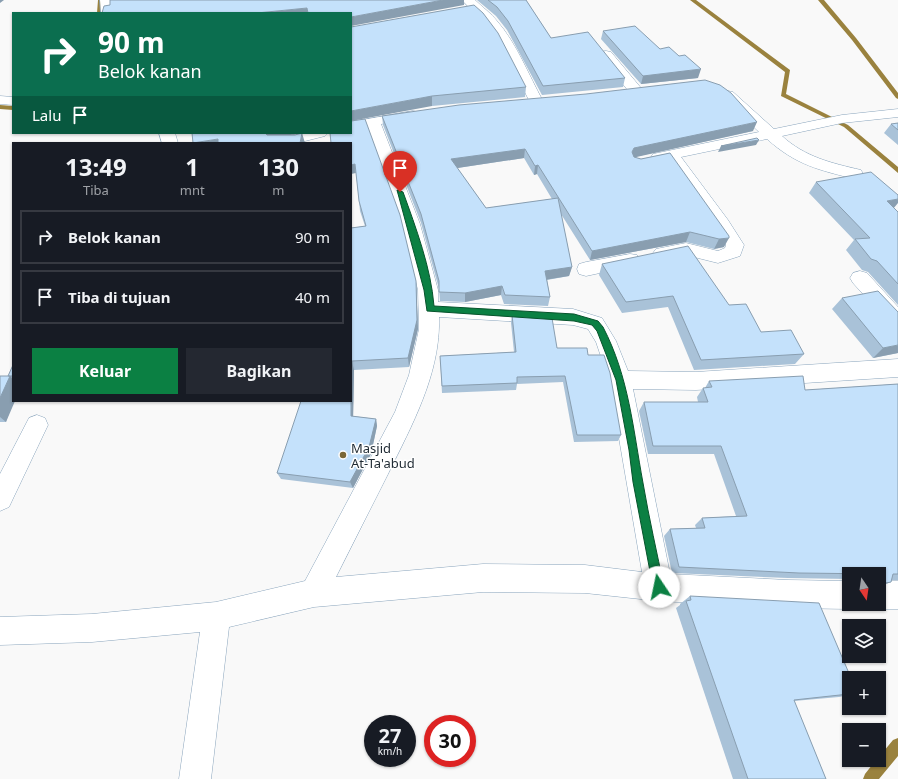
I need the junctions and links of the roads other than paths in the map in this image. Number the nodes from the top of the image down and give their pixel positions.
1 (471, 4) edge
2 (459, 11) edge
3 (599, 46) edge
4 (717, 87) edge
5 (619, 93) edge
6 (0, 100) edge
7 (12, 101) edge
8 (521, 103) edge
9 (898, 113) edge
10 (428, 114) edge
11 (372, 121) junction
12 (352, 126) edge
13 (771, 133) junction
14 (316, 134) edge
15 (282, 142) edge
16 (671, 154) junction
17 (645, 160) edge
18 (854, 174) edge
19 (586, 269) dead end
20 (860, 278) dead end
21 (430, 309) junction
22 (898, 320) edge
23 (898, 368) edge
24 (620, 380) junction
25 (37, 425) dead end
26 (0, 499) edge
27 (659, 587) junction
28 (314, 593) junction
29 (842, 595) edge
30 (886, 595) edge
31 (898, 595) edge
32 (216, 616) junction
33 (0, 631) edge
34 (195, 779) edge

1 - 2 street
1 - 8 street
3 - 5 street
4 - 13 street
6 - 7 street
9 - 13 street
10 - 11 street
11 - 12 street
11 - 21 street
13 - 16 street
13 - 18 street
14 - 15 street
16 - 17 street
16 - 19 street
20 - 22 street
21 - 24 street
21 - 28 street
23 - 24 street
24 - 27 street
25 - 26 street
27 - 28 street
27 - 29 street
28 - 32 street
30 - 31 street
32 - 33 street
32 - 34 street

